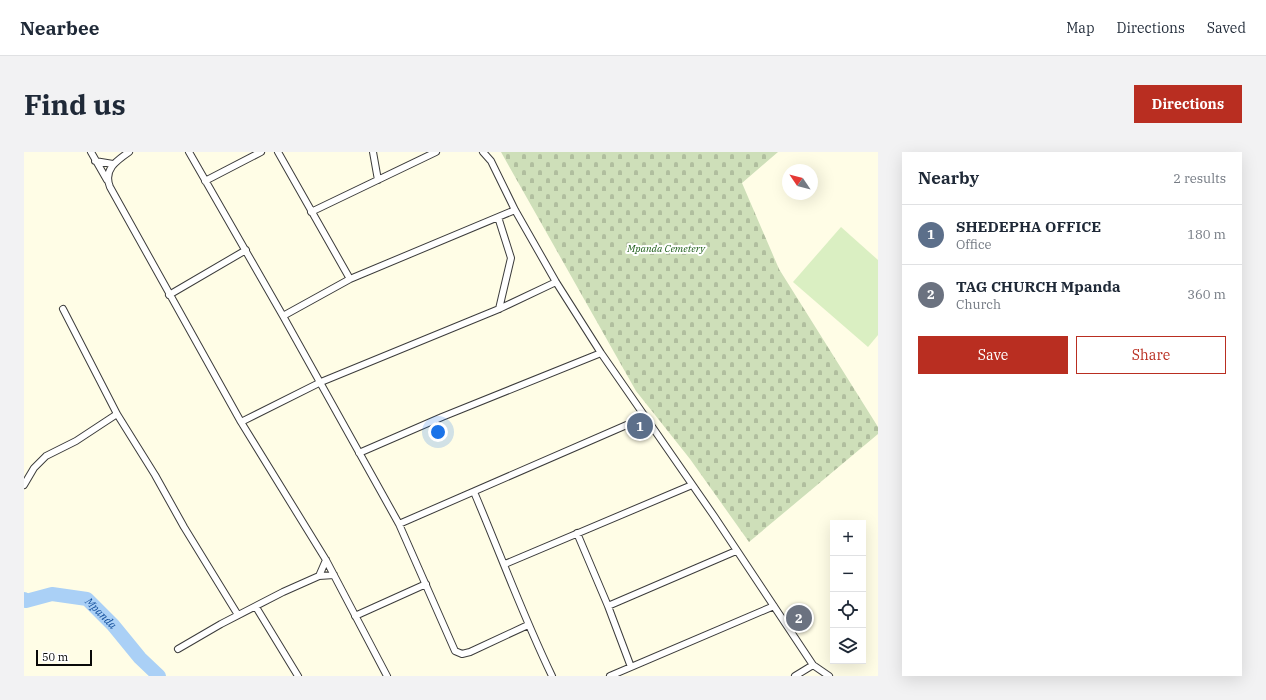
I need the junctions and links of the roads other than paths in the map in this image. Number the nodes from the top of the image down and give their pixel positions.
1 (91, 152) edge
2 (129, 152) edge
3 (189, 152) edge
4 (261, 152) edge
5 (278, 152) edge
6 (373, 152) edge
7 (436, 152) edge
8 (483, 152) edge
9 (490, 152) edge
10 (96, 161) junction
11 (491, 161) junction
12 (113, 164) junction
13 (107, 180) junction
14 (378, 180) junction
15 (205, 181) junction
16 (515, 210) junction
17 (311, 212) junction
18 (498, 217) junction
19 (246, 250) junction
20 (350, 279) junction
21 (556, 282) junction
22 (169, 295) junction
23 (498, 308) junction
24 (63, 309) dead end
25 (283, 316) junction
26 (601, 353) junction
27 (321, 382) junction
28 (117, 414) junction
29 (645, 417) junction
30 (241, 422) junction
31 (359, 453) junction
32 (24, 485) edge
33 (692, 485) junction
34 (474, 492) junction
35 (399, 524) junction
36 (577, 533) junction
37 (736, 551) junction
38 (326, 560) junction
39 (504, 564) junction
40 (319, 576) junction
41 (334, 576) junction
42 (426, 584) junction
43 (608, 606) junction
44 (774, 606) junction
45 (256, 607) junction
46 (238, 616) junction
47 (355, 616) junction
48 (528, 625) junction
49 (178, 649) dead end
50 (813, 665) junction
51 (631, 667) junction
52 (298, 676) edge
53 (387, 676) edge
54 (552, 676) edge
55 (610, 676) edge
56 (794, 676) edge
57 (829, 676) edge

1 - 10 street
2 - 12 street
3 - 15 street
4 - 15 street
5 - 17 street
6 - 14 street
7 - 14 street
8 - 11 street
9 - 11 street
10 - 12 street
10 - 13 street
11 - 16 street
12 - 13 street
13 - 22 street
14 - 17 street
15 - 19 street
16 - 18 street
16 - 21 street
17 - 20 street
18 - 20 street
18 - 23 street
19 - 22 street
19 - 25 street
20 - 25 street
21 - 23 street
21 - 26 street
22 - 30 street
23 - 27 street
24 - 28 street
25 - 27 street
26 - 29 street
26 - 31 street
27 - 30 street
27 - 31 street
28 - 32 street
28 - 46 street
29 - 33 street
29 - 34 street
30 - 38 street
31 - 35 street
33 - 36 street
33 - 37 street
34 - 35 street
34 - 39 street
35 - 42 street
36 - 39 street
36 - 43 street
37 - 43 street
37 - 44 street
38 - 40 street
38 - 41 street
39 - 48 street
40 - 41 street
40 - 45 street
41 - 47 street
42 - 47 street
42 - 48 street
43 - 51 street
44 - 50 street
44 - 51 street
45 - 46 street
45 - 52 street
46 - 49 street
47 - 53 street
48 - 54 street
50 - 56 street
50 - 57 street
51 - 55 street

